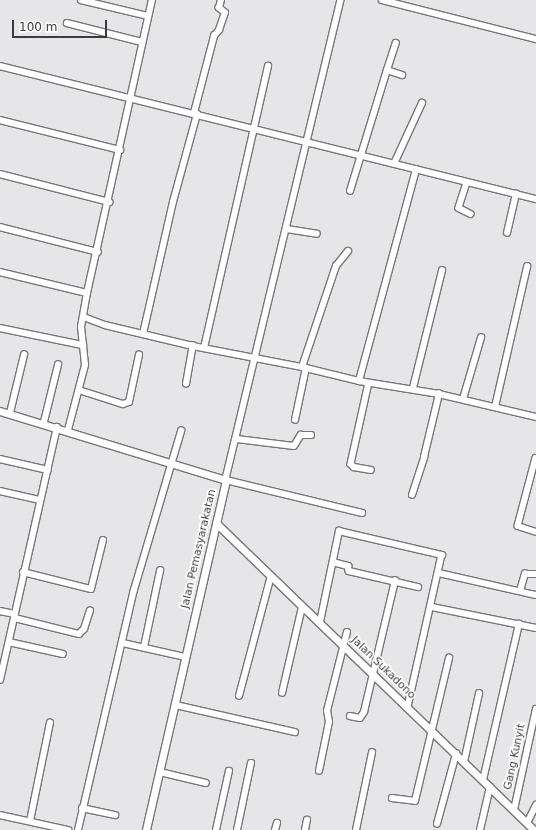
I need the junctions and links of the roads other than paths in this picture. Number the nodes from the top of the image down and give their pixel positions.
1 (80, 0) edge
2 (152, 0) edge
3 (221, 0) edge
4 (341, 0) edge
5 (382, 0) edge
6 (148, 16) junction
7 (67, 23) dead end
8 (536, 39) edge
9 (142, 42) junction
10 (396, 43) dead end
11 (0, 66) edge
12 (268, 66) dead end
13 (387, 70) junction
14 (402, 75) dead end
15 (131, 98) junction
16 (422, 103) dead end
17 (195, 114) junction
18 (0, 120) edge
19 (255, 129) junction
20 (307, 142) junction
21 (120, 150) junction
22 (362, 155) junction
23 (394, 164) junction
24 (416, 170) junction
25 (0, 174) edge
26 (467, 183) junction
27 (350, 191) dead end
28 (516, 194) junction
29 (536, 199) edge
30 (108, 202) junction
31 (471, 214) dead end
32 (0, 227) edge
33 (288, 229) junction
34 (507, 233) dead end
35 (317, 234) dead end
36 (348, 251) dead end
37 (98, 252) junction
38 (527, 267) dead end
39 (442, 271) dead end
40 (0, 272) edge
41 (87, 293) junction
42 (84, 317) junction
43 (0, 328) edge
44 (144, 334) junction
45 (481, 338) dead end
46 (83, 345) junction
47 (193, 346) junction
48 (204, 348) junction
49 (24, 355) dead end
50 (139, 355) dead end
51 (256, 358) junction
52 (58, 365) dead end
53 (304, 368) junction
54 (359, 381) junction
55 (369, 383) junction
56 (186, 384) dead end
57 (413, 388) junction
58 (79, 390) junction
59 (439, 394) junction
60 (463, 399) junction
61 (495, 407) junction
62 (0, 411) edge
63 (10, 413) junction
64 (536, 417) edge
65 (295, 420) dead end
66 (44, 422) junction
67 (57, 427) junction
68 (68, 430) junction
69 (180, 431) dead end
70 (311, 435) dead end
71 (237, 439) junction
72 (536, 458) edge
73 (0, 459) edge
74 (172, 463) junction
75 (48, 470) junction
76 (371, 470) dead end
77 (226, 480) junction
78 (0, 491) edge
79 (412, 495) dead end
80 (40, 500) junction
81 (362, 513) dead end
82 (216, 523) junction
83 (536, 532) edge
84 (103, 540) dead end
85 (333, 562) junction
86 (160, 571) dead end
87 (23, 572) junction
88 (439, 573) junction
89 (536, 574) edge
90 (271, 576) junction
91 (395, 581) junction
92 (418, 587) dead end
93 (520, 591) junction
94 (536, 594) edge
95 (302, 607) junction
96 (432, 607) junction
97 (0, 611) edge
98 (90, 611) dead end
99 (15, 616) junction
100 (320, 622) junction
101 (518, 624) junction
102 (536, 628) edge
103 (347, 632) dead end
104 (9, 642) junction
105 (123, 643) junction
106 (343, 646) junction
107 (144, 647) junction
108 (64, 654) dead end
109 (186, 657) junction
110 (449, 658) dead end
111 (374, 674) junction
112 (0, 680) edge
113 (282, 693) dead end
114 (479, 694) dead end
115 (239, 696) dead end
116 (176, 704) junction
117 (408, 707) junction
118 (536, 709) edge
119 (350, 716) dead end
120 (50, 722) dead end
121 (432, 731) junction
122 (295, 732) dead end
123 (372, 753) dead end
124 (456, 754) junction
125 (464, 762) junction
126 (251, 763) dead end
127 (229, 771) dead end
128 (318, 771) dead end
129 (160, 772) junction
130 (483, 780) junction
131 (206, 783) dead end
132 (490, 787) junction
133 (392, 798) dead end
134 (536, 805) edge
135 (82, 808) junction
136 (514, 810) junction
137 (0, 815) edge
138 (115, 815) dead end
139 (307, 820) dead end
140 (30, 821) junction
141 (276, 823) dead end
142 (437, 824) dead end
143 (529, 827) edge
144 (47, 828) edge
145 (68, 830) edge
146 (78, 830) edge
147 (146, 830) edge
148 (216, 830) edge
149 (237, 830) edge
150 (275, 830) edge
151 (305, 830) edge
152 (356, 830) edge
153 (480, 830) edge

1 - 6 street
2 - 6 street
3 - 17 street
4 - 20 street
5 - 8 street
6 - 9 street
7 - 9 street
9 - 15 street
10 - 13 street
11 - 15 street
12 - 19 street
13 - 14 street
13 - 22 street
15 - 17 street
15 - 21 street
16 - 23 street
17 - 19 street
17 - 44 street
18 - 21 street
19 - 20 street
19 - 48 street
20 - 22 street
20 - 33 street
21 - 30 street
22 - 23 street
22 - 27 street
23 - 24 street
24 - 26 street
24 - 54 street
25 - 30 street
26 - 28 street
26 - 31 street
28 - 29 street
28 - 34 street
30 - 37 street
32 - 37 street
33 - 35 street
33 - 51 street
36 - 53 street
37 - 41 street
38 - 61 street
39 - 57 street
40 - 41 street
41 - 42 street
42 - 44 street
42 - 46 street
43 - 46 street
44 - 47 street
45 - 60 street
46 - 58 street
47 - 48 street
47 - 56 street
48 - 51 street
49 - 63 street
50 - 58 street
51 - 53 street
51 - 71 street
52 - 66 street
53 - 54 street
53 - 65 street
54 - 55 street
55 - 57 street
55 - 76 street
57 - 59 street
58 - 68 street
59 - 60 street
59 - 79 street
60 - 61 street
61 - 64 street
62 - 63 street, Jalan Pemasyarakatan
63 - 66 street, Jalan Pemasyarakatan
66 - 67 street, Jalan Pemasyarakatan
67 - 68 street, Jalan Pemasyarakatan
67 - 75 street
68 - 74 street, Jalan Pemasyarakatan
69 - 74 street
70 - 71 street
71 - 77 street
72 - 83 street
73 - 75 street
74 - 77 street, Jalan Pemasyarakatan
74 - 105 street
75 - 80 street
77 - 81 street
77 - 82 street, Jalan Pemasyarakatan
78 - 80 street
80 - 87 street
82 - 90 street, Jalan Sukadono
82 - 109 street, Jalan Pemasyarakatan
84 - 87 street
85 - 88 street
85 - 91 street
85 - 100 street
86 - 107 street
87 - 99 street
88 - 93 street
88 - 96 street
89 - 93 street
90 - 95 street, Jalan Sukadono
90 - 115 street
91 - 92 street
91 - 111 street
93 - 94 street
95 - 100 street, Jalan Sukadono
95 - 113 street
96 - 101 street
96 - 117 street
97 - 99 street
98 - 99 street
99 - 104 street
100 - 106 street, Jalan Sukadono
101 - 102 street
101 - 130 street
103 - 106 street
104 - 108 street
104 - 112 street
105 - 107 street
105 - 135 street
106 - 111 street, Jalan Sukadono
106 - 128 street
107 - 109 street
109 - 116 street, Jalan Pemasyarakatan
110 - 121 street
111 - 117 street, Jalan Sukadono
111 - 119 street
114 - 125 street
116 - 122 street
116 - 129 street, Jalan Pemasyarakatan
117 - 121 street, Jalan Sukadono
118 - 136 street, Gang Kunyit
120 - 140 street
121 - 124 street, Jalan Sukadono
121 - 133 street
123 - 152 street
124 - 125 street, Jalan Sukadono
124 - 142 street
125 - 130 street, Jalan Sukadono
126 - 149 street
127 - 148 street
129 - 131 street
129 - 147 street, Jalan Pemasyarakatan
130 - 132 street, Jalan Sukadono
132 - 136 street, Jalan Sukadono
132 - 153 street
134 - 143 street
135 - 138 street
135 - 146 street
136 - 143 street, Jalan Sukadono
137 - 140 street
139 - 151 street
140 - 144 street
141 - 150 street
144 - 145 street

